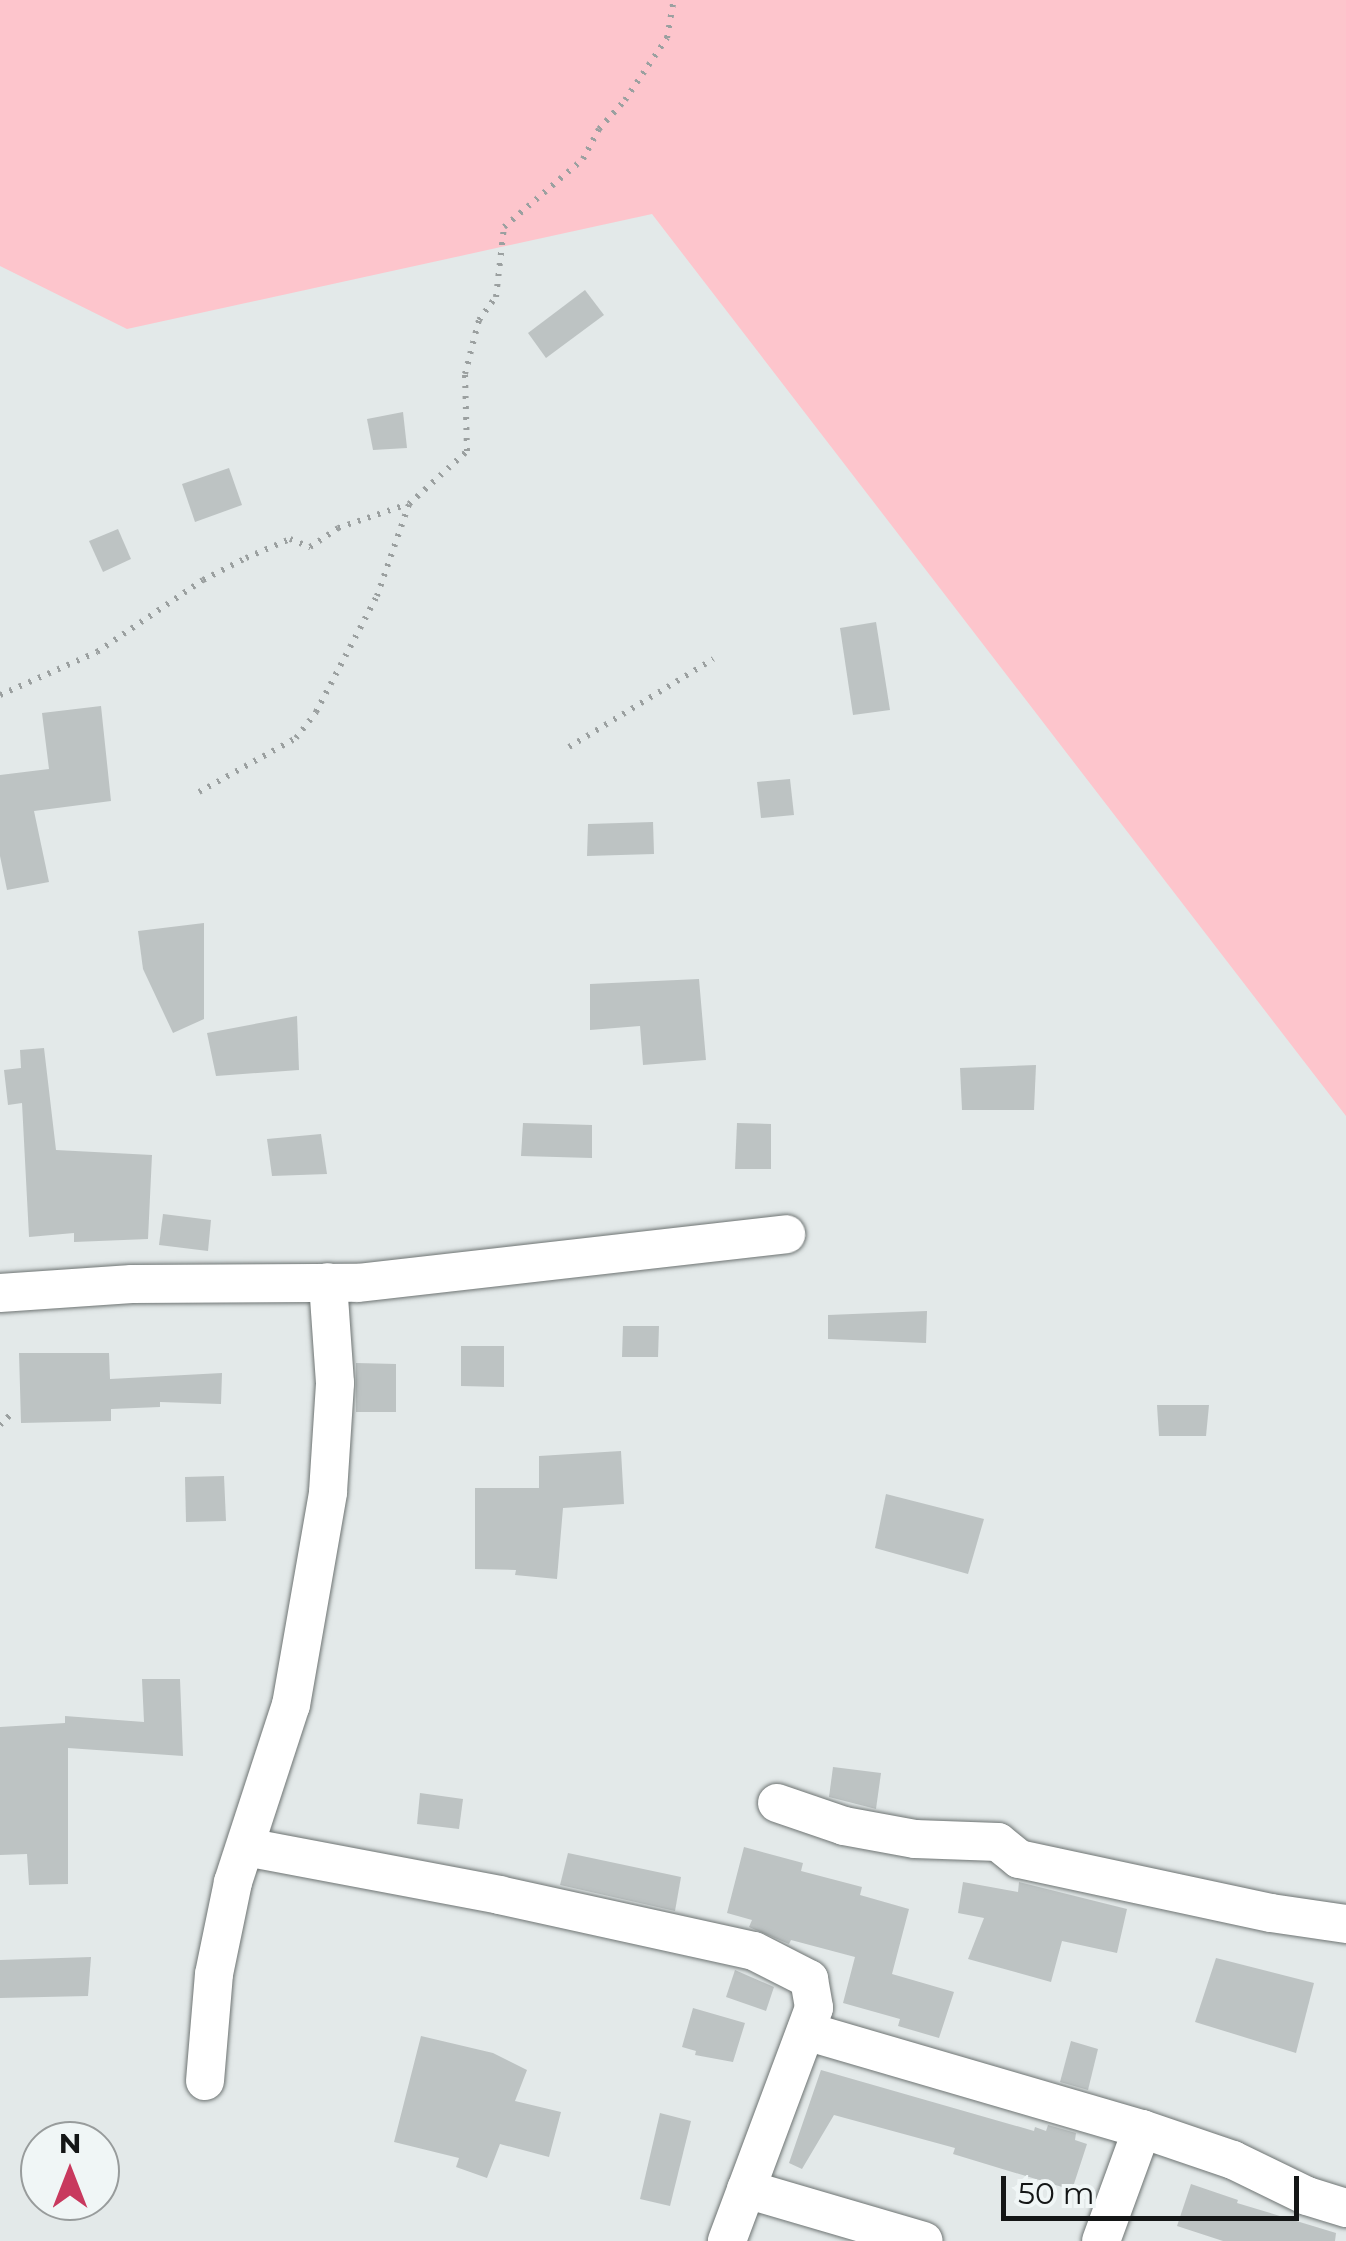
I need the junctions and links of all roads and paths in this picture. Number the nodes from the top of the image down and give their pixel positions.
1 (674, 0) edge
2 (409, 504) junction
3 (713, 659) dead end
4 (0, 695) edge
5 (569, 747) dead end
6 (199, 792) dead end
7 (786, 1234) dead end
8 (328, 1282) junction
9 (0, 1294) edge
10 (10, 1415) dead end
11 (0, 1425) edge
12 (776, 1802) dead end
13 (246, 1848) junction
14 (1346, 1924) edge
15 (806, 2031) junction
16 (205, 2080) dead end
17 (1142, 2129) junction
18 (746, 2189) junction
19 (1346, 2208) edge
20 (726, 2241) edge
21 (924, 2241) edge
22 (1101, 2241) edge

1 - 2 path
2 - 4 path
2 - 6 path
3 - 5 path
7 - 8 street
8 - 9 street
8 - 13 street
10 - 11 path
12 - 14 street
13 - 15 street
13 - 16 street
15 - 17 street
15 - 18 street
17 - 19 street
17 - 22 street
18 - 20 street
18 - 21 street

